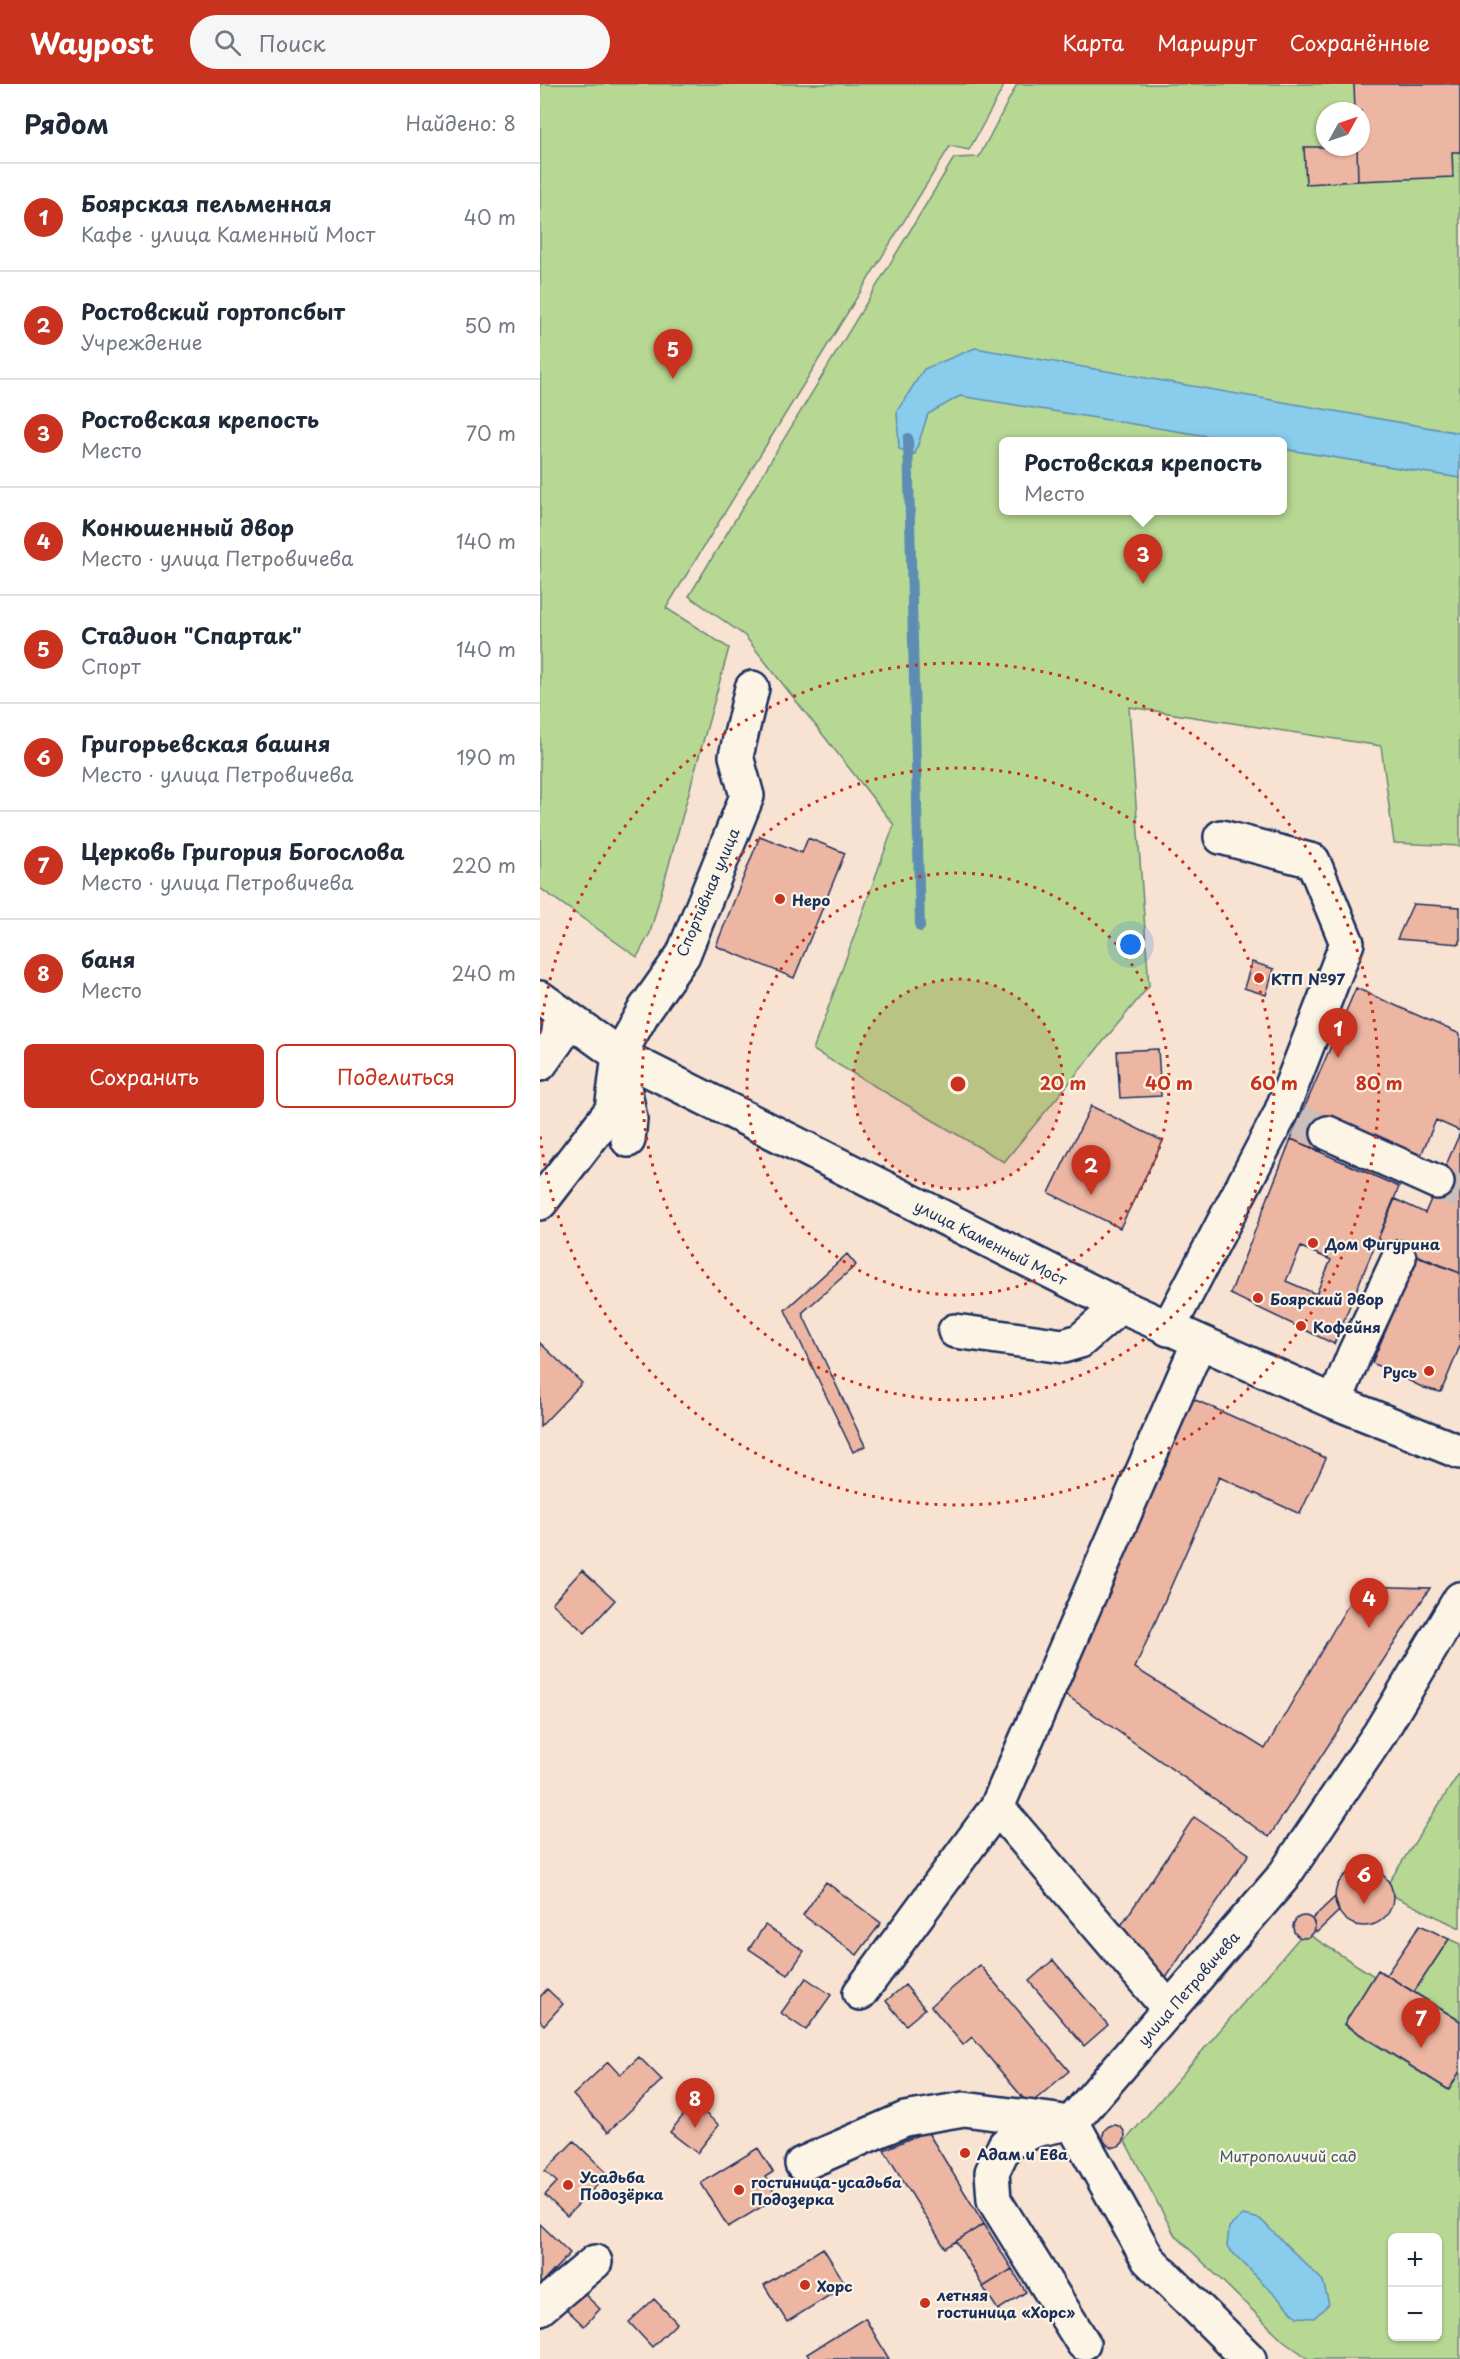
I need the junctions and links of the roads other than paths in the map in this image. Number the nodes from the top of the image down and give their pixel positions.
1 (752, 688) dead end
2 (1221, 837) dead end
3 (550, 1006) edge
4 (619, 1055) junction
5 (540, 1064) edge
6 (1302, 1123) junction
7 (628, 1140) dead end
8 (1437, 1182) tunnel mouth
9 (540, 1203) edge
10 (1399, 1258) dead end
11 (1120, 1306) junction
12 (1168, 1329) junction
13 (955, 1332) dead end
14 (1199, 1342) junction
15 (1335, 1402) junction
16 (1460, 1452) edge
17 (1460, 1599) edge
18 (997, 1807) junction
19 (860, 1993) dead end
20 (1170, 2010) junction
21 (1072, 2122) junction
22 (802, 2164) dead end
23 (595, 2262) dead end
24 (540, 2308) edge
25 (1083, 2343) dead end
26 (1249, 2359) edge

1 - 4 street, Спортивная улица
2 - 6 street
3 - 4 street, улица Каменный Мост
3 - 5 street
4 - 7 street
4 - 9 street, Спортивная улица
4 - 11 street, улица Каменный Мост
6 - 8 street
6 - 12 street
10 - 15 street
11 - 12 street, улица Каменный Мост
11 - 13 street
12 - 14 street, улица Каменный Мост
14 - 15 street, улица Каменный Мост
14 - 18 street
15 - 16 street, улица Каменный Мост
17 - 20 street, улица Петровичева
18 - 19 street
18 - 20 street
20 - 21 street, улица Петровичева
21 - 22 street
21 - 25 street
21 - 26 street
23 - 24 street

